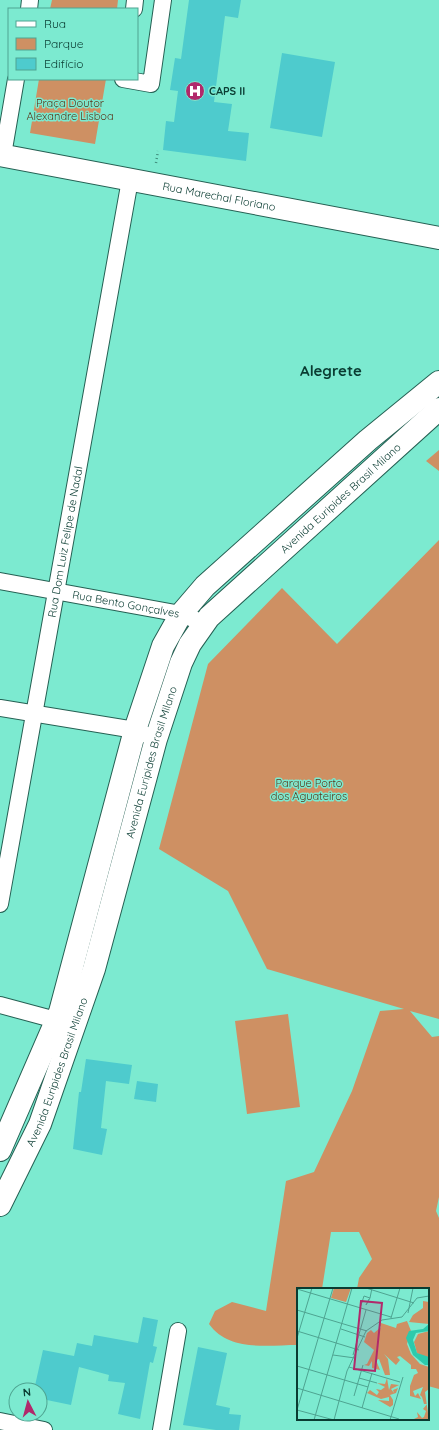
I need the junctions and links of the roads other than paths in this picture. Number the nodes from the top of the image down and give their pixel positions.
1 (163, 0) edge
2 (16, 80) edge
3 (129, 80) edge
4 (2, 155) edge
5 (130, 180) junction
6 (439, 238) edge
7 (439, 382) edge
8 (439, 409) edge
9 (314, 489) junction
10 (330, 507) junction
11 (0, 580) edge
12 (57, 590) junction
13 (181, 614) junction
14 (202, 625) junction
15 (0, 708) edge
16 (34, 715) junction
17 (135, 730) junction
18 (156, 739) junction
19 (0, 904) edge
20 (0, 1004) edge
21 (66, 1022) junction
22 (0, 1150) edge
23 (0, 1205) edge
24 (178, 1331) dead end
25 (0, 1421) edge
26 (44, 1430) edge
27 (161, 1430) edge

1 - 3 street
2 - 4 street
4 - 5 main road, Rua Marechal Floriano
5 - 6 main road, Rua Marechal Floriano
5 - 12 street, Rua Dom Luiz Felipe de Nadal
7 - 9 main road, Avenida Euripides Brasil Milano
8 - 10 main road, Avenida Euripides Brasil Milano
9 - 10 main road
9 - 13 main road, Avenida Euripides Brasil Milano
10 - 14 main road, Avenida Euripides Brasil Milano
11 - 12 street, Rua Bento Gonçalves
12 - 13 street, Rua Bento Gonçalves
12 - 16 street, Rua Dom Luiz Felipe de Nadal
13 - 14 street, Rua Bento Gonçalves
13 - 17 main road, Avenida Euripides Brasil Milano
14 - 18 main road, Avenida Euripides Brasil Milano
15 - 16 street
16 - 17 street
16 - 19 street, Rua Dom Luiz Felipe de Nadal
17 - 18 street
17 - 21 main road, Avenida Euripides Brasil Milano
18 - 21 main road, Avenida Euripides Brasil Milano
20 - 21 street
21 - 22 main road, Avenida Euripides Brasil Milano
21 - 23 main road, Avenida Euripides Brasil Milano
24 - 27 street
25 - 26 street

